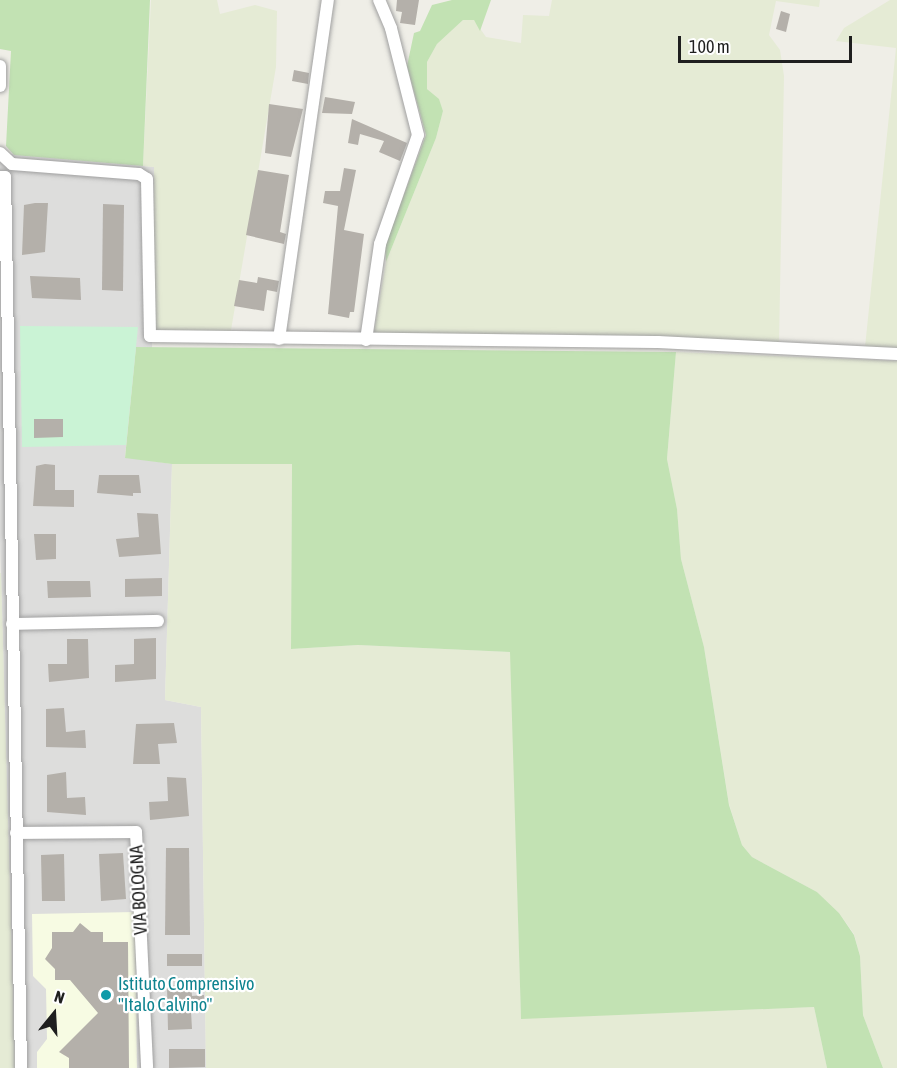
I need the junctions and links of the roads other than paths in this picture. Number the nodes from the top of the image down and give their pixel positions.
1 (328, 0) edge
2 (379, 0) edge
3 (0, 66) edge
4 (0, 86) edge
5 (1, 155) edge
6 (2, 177) edge
7 (3, 315) edge
8 (279, 339) junction
9 (366, 340) junction
10 (897, 354) edge
11 (4, 450) edge
12 (158, 621) dead end
13 (12, 624) junction
14 (16, 833) junction
15 (21, 1068) edge
16 (147, 1068) edge

1 - 8 street
2 - 9 street
3 - 4 street
5 - 8 street
6 - 7 street
7 - 11 street
8 - 9 street
9 - 10 street
11 - 13 street
12 - 13 street
13 - 14 street
14 - 15 street
14 - 16 street, VIA BOLOGNA

